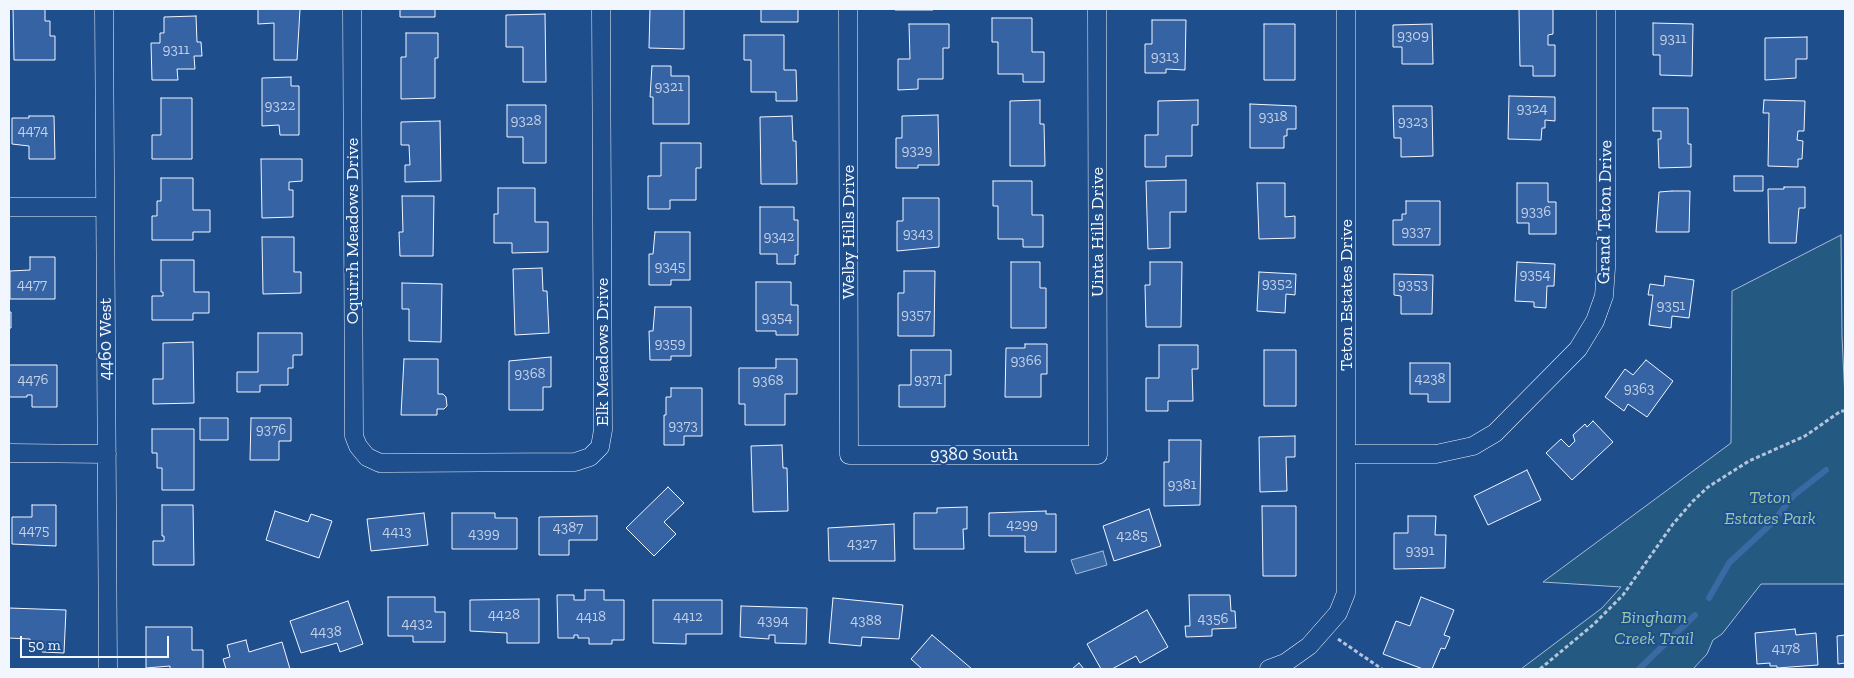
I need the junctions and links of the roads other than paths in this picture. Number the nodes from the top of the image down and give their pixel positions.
1 (104, 9) edge
2 (352, 9) edge
3 (601, 9) edge
4 (848, 9) edge
5 (1097, 9) edge
6 (1346, 9) edge
7 (1606, 9) edge
8 (9, 207) edge
9 (105, 207) junction
10 (362, 452) joint
11 (9, 453) edge
12 (107, 454) junction
13 (1347, 454) junction
14 (849, 455) joint
15 (1098, 455) joint
16 (108, 669) edge
17 (1269, 669) edge

1 - 9 street, 4460 West
2 - 10 street, Oquirrh Meadows Drive
3 - 10 street, Elk Meadows Drive
4 - 14 street, Welby Hills Drive
5 - 15 street, Uinta Hills Drive
6 - 13 street, Teton Estates Drive
7 - 13 street, Grand Teton Drive
8 - 9 street
9 - 12 street, 4460 West
11 - 12 street
12 - 16 street, 4460 West
13 - 17 street, Teton Estates Drive
14 - 15 street, 9380 South

